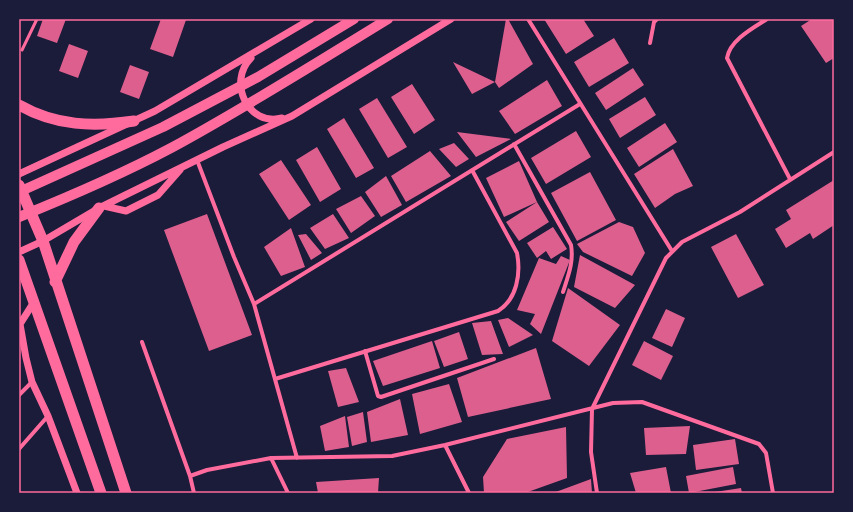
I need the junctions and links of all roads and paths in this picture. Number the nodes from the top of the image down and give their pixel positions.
1 (37, 19) edge
2 (311, 19) edge
3 (354, 19) edge
4 (388, 19) edge
5 (451, 19) edge
6 (528, 19) edge
7 (657, 19) edge
8 (767, 19) edge
9 (650, 43) dead end
10 (22, 50) dead end
11 (256, 53) junction
12 (580, 104) junction
13 (19, 105) edge
14 (292, 116) junction
15 (134, 121) junction
16 (514, 144) junction
17 (834, 152) edge
18 (197, 160) junction
19 (182, 167) junction
20 (472, 170) junction
21 (19, 174) edge
22 (790, 179) junction
23 (19, 185) edge
24 (19, 192) edge
25 (101, 207) junction
26 (19, 217) edge
27 (43, 241) junction
28 (672, 251) junction
29 (19, 252) edge
30 (19, 260) edge
31 (55, 282) junction
32 (19, 291) edge
33 (563, 292) dead end
34 (33, 299) junction
35 (254, 304) junction
36 (142, 342) dead end
37 (365, 351) junction
38 (494, 359) dead end
39 (275, 379) junction
40 (32, 382) junction
41 (19, 395) edge
42 (592, 409) junction
43 (48, 416) junction
44 (445, 445) junction
45 (19, 449) edge
46 (271, 458) junction
47 (297, 458) junction
48 (190, 476) junction
49 (77, 493) edge
50 (101, 493) edge
51 (126, 493) edge
52 (194, 493) edge
53 (288, 493) edge
54 (469, 493) edge
55 (597, 493) edge
56 (773, 493) edge

1 - 10 lane
2 - 11 street
3 - 24 main road
4 - 26 main road
5 - 14 street
6 - 12 street
7 - 9 street
8 - 22 street
11 - 14 street
11 - 15 street
12 - 16 street
12 - 28 street
13 - 15 highway
14 - 18 street
15 - 21 street
16 - 20 street
16 - 33 street
17 - 22 street
18 - 19 street
18 - 35 street
19 - 25 street
19 - 25 street
20 - 35 street
20 - 37 street
22 - 28 street
23 - 27 highway
25 - 27 street
25 - 31 highway
27 - 29 street
27 - 31 highway
28 - 42 street
30 - 34 highway
31 - 51 highway
32 - 34 highway
34 - 40 street
34 - 50 highway
35 - 39 street
36 - 48 street
37 - 38 street
37 - 39 street
39 - 47 street
40 - 41 street
40 - 43 street
42 - 44 street
42 - 55 street
42 - 56 street
43 - 45 street
43 - 49 street
44 - 47 street
44 - 54 street
46 - 47 street
46 - 48 street
46 - 53 street
48 - 52 street

